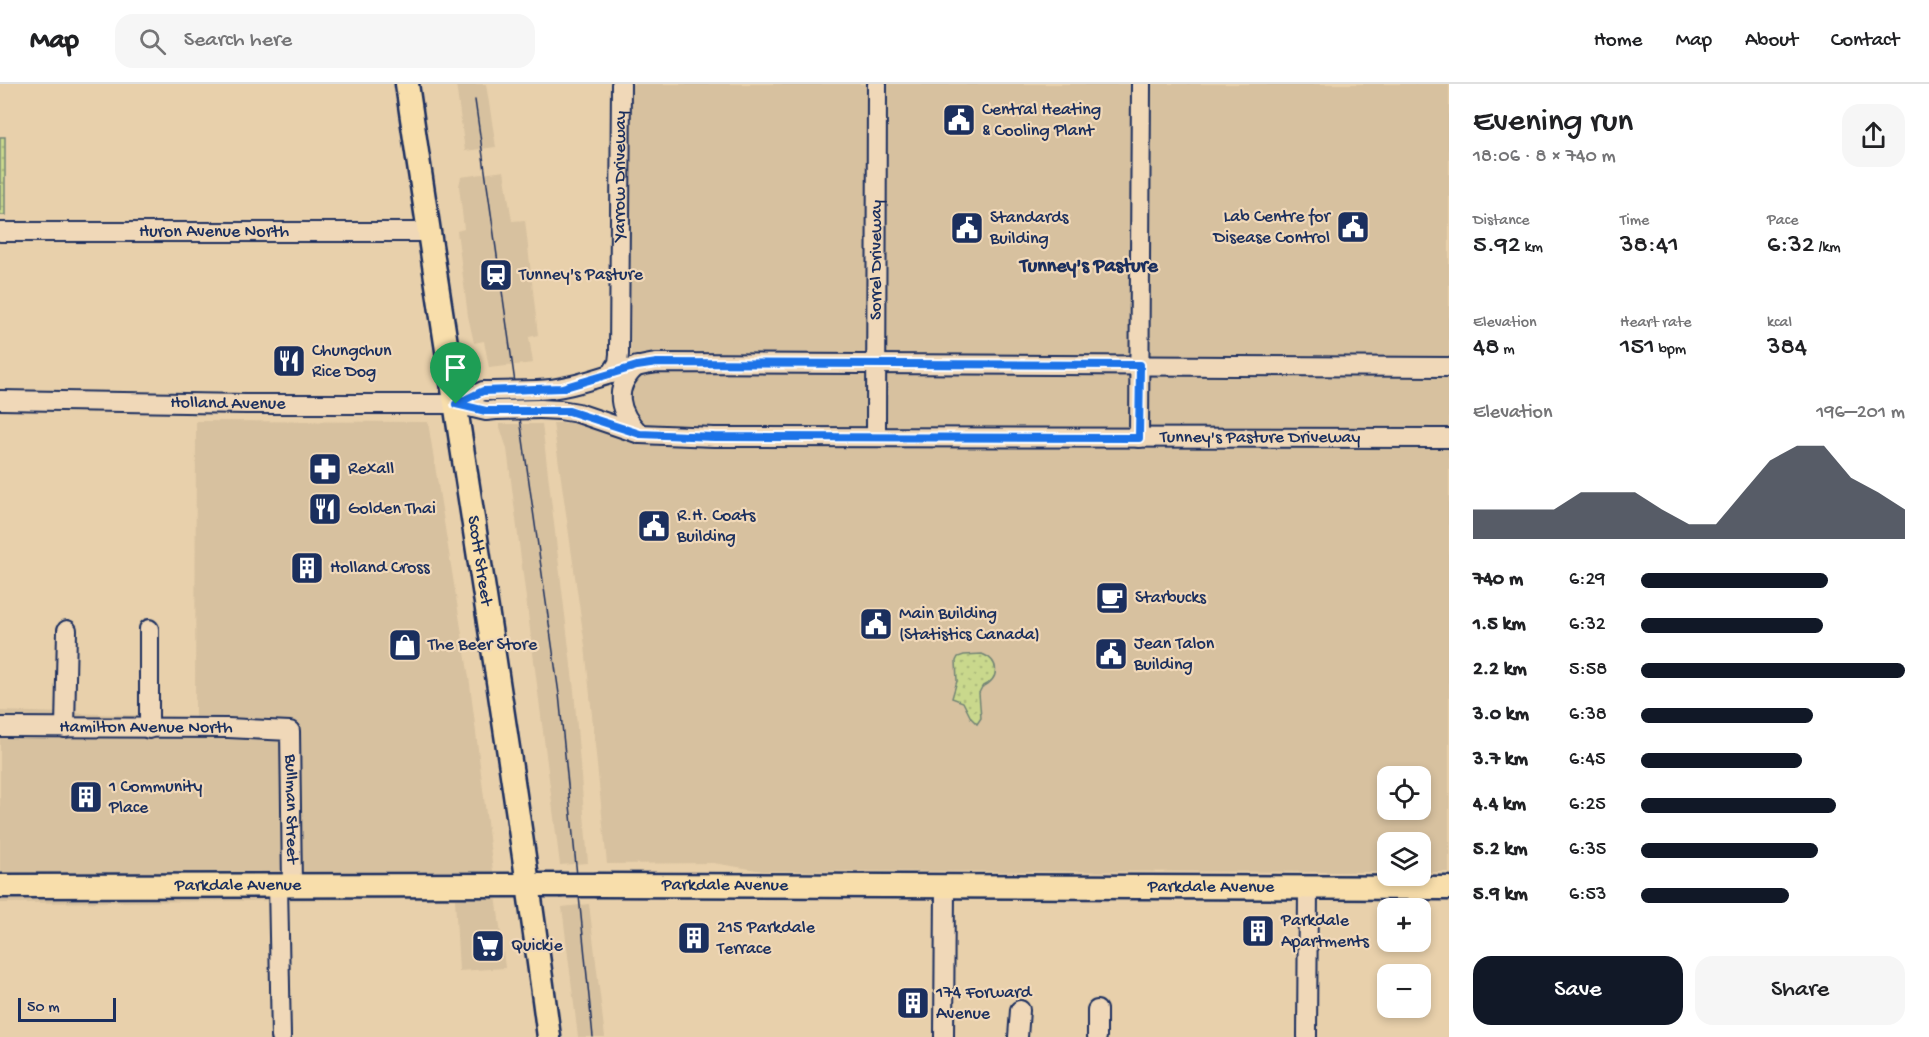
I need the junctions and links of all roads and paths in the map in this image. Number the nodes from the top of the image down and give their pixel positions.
1 (407, 84) edge
2 (621, 84) edge
3 (877, 84) edge
4 (1141, 84) edge
5 (0, 232) edge
6 (429, 232) junction
7 (876, 364) junction
8 (1140, 365) junction
9 (637, 366) junction
10 (1449, 367) edge
11 (611, 374) junction
12 (0, 400) edge
13 (456, 404) junction
14 (640, 434) junction
15 (876, 437) junction
16 (1139, 438) junction
17 (1449, 438) edge
18 (149, 629) dead end
19 (67, 630) dead end
20 (0, 727) edge
21 (66, 728) junction
22 (149, 729) junction
23 (290, 731) joint
24 (285, 885) junction
25 (0, 886) edge
26 (529, 886) junction
27 (945, 887) junction
28 (1308, 888) junction
29 (1449, 888) edge
30 (1020, 1010) dead end
31 (1097, 1010) dead end
32 (281, 1037) edge
33 (549, 1037) edge
34 (944, 1037) edge
35 (1018, 1037) edge
36 (1097, 1037) edge
37 (1307, 1037) edge

1 - 6 main road, Scott Street
2 - 11 street, Yarrow Driveway
3 - 7 street, Sorrel Driveway
4 - 8 street
5 - 6 street, Huron Avenue North
6 - 13 main road, Scott Street
7 - 8 street
7 - 9 street
7 - 15 street, Sorrel Driveway
8 - 10 street
8 - 16 street
9 - 11 street
9 - 14 street
11 - 13 street, bridge
12 - 13 street, Holland Avenue
13 - 14 street, Tunney's Pasture Driveway, bridge
13 - 26 main road, Scott Street
14 - 15 street, Tunney's Pasture Driveway
15 - 16 street, Tunney's Pasture Driveway
16 - 17 street, Tunney's Pasture Driveway
18 - 22 street
19 - 21 street
20 - 21 street, Hamilton Avenue North
21 - 22 street, Hamilton Avenue North
22 - 23 street, Hamilton Avenue North
23 - 24 street, Bullman Street
24 - 25 main road, Parkdale Avenue
24 - 26 main road, Parkdale Avenue
24 - 32 street, Bullman Street
26 - 27 main road, Parkdale Avenue, bridge
26 - 33 main road, Scott Street
27 - 28 main road, Parkdale Avenue
27 - 34 street
28 - 29 main road, Parkdale Avenue
28 - 37 street
30 - 35 street
31 - 36 street

